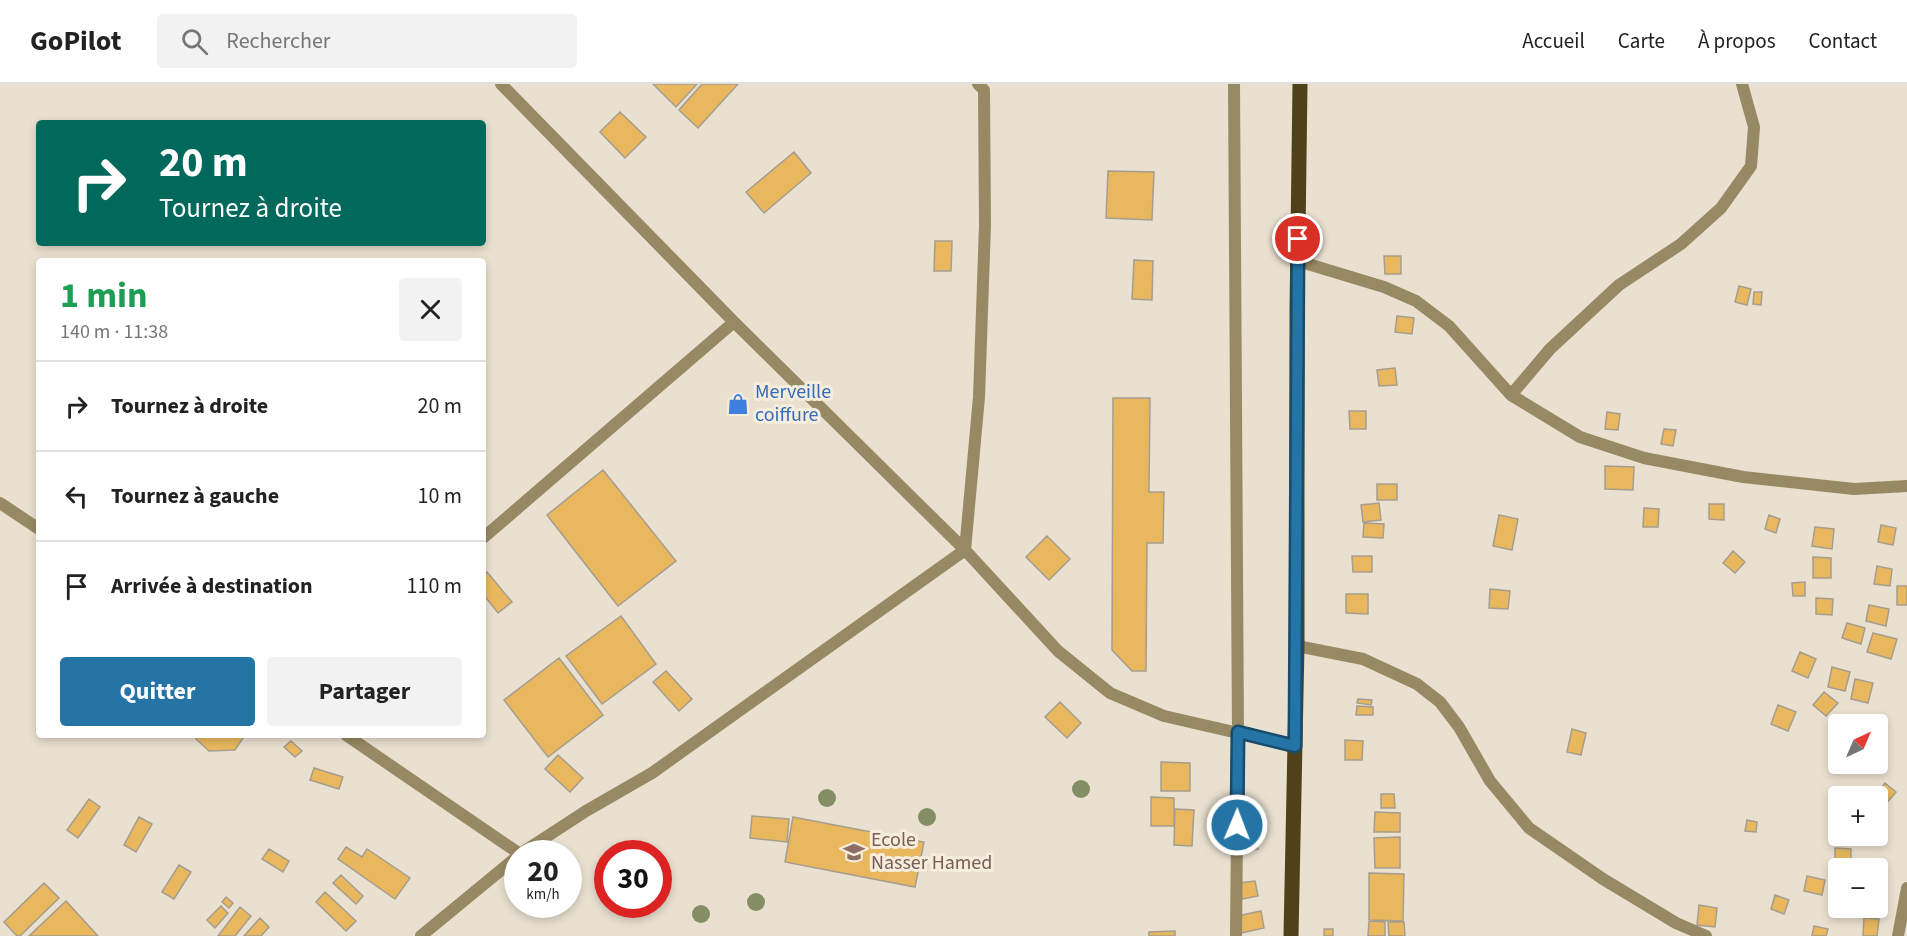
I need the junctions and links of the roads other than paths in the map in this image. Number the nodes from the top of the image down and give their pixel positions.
1 (501, 84) edge
2 (1234, 84) edge
3 (1300, 84) edge
4 (1742, 84) edge
5 (982, 86) edge
6 (1298, 261) junction
7 (735, 322) junction
8 (1511, 395) junction
9 (1907, 486) edge
10 (0, 503) edge
11 (36, 527) edge
12 (486, 535) edge
13 (965, 549) junction
14 (1297, 646) junction
15 (1238, 732) junction
16 (350, 738) edge
17 (1295, 746) junction
18 (541, 840) edge
19 (504, 844) edge
20 (504, 867) edge
21 (1907, 888) edge
22 (421, 936) edge
23 (1236, 936) edge
24 (1291, 936) edge
25 (1706, 936) edge
26 (1898, 936) edge

1 - 7 street
2 - 15 street
3 - 6 main road
4 - 8 street
5 - 13 street
6 - 8 street
6 - 14 main road
7 - 12 street
7 - 13 street
8 - 9 street
10 - 11 street
13 - 15 street
13 - 18 street
14 - 17 main road
14 - 25 street
15 - 17 street
15 - 23 street
16 - 19 street
17 - 24 main road
20 - 22 street
21 - 26 street

